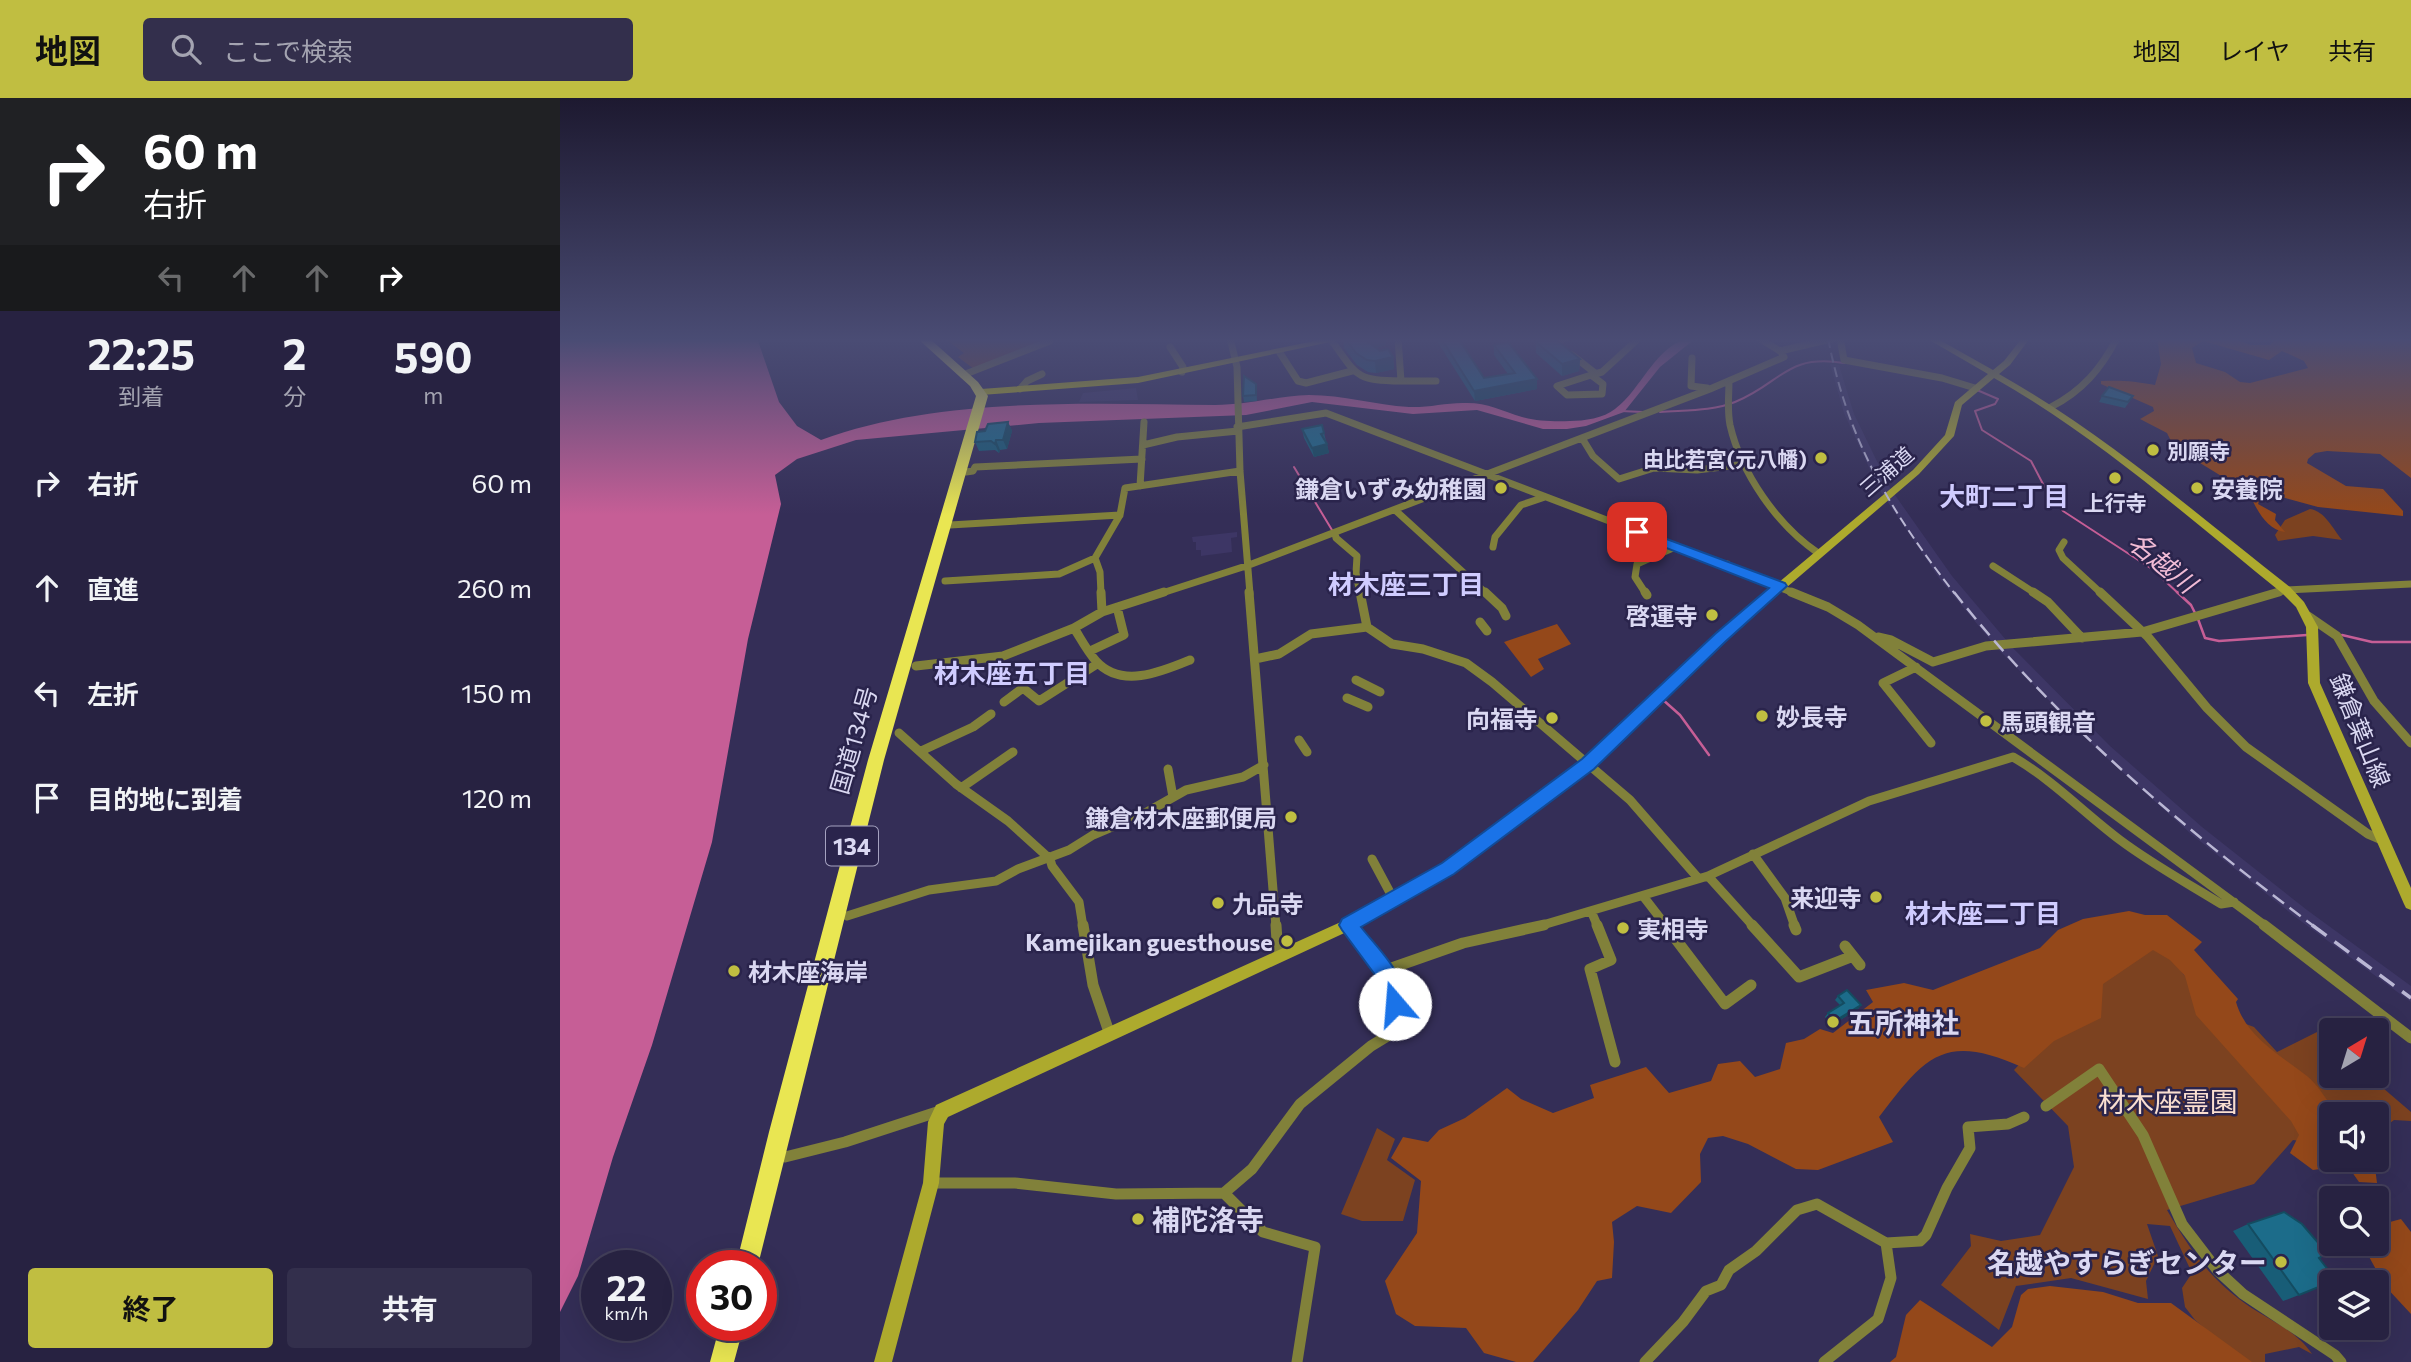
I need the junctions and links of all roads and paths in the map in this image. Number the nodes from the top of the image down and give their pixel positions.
1 (980, 397) edge
2 (1237, 397) edge
3 (1687, 397) edge
4 (1729, 397) edge
5 (1966, 397) edge
6 (2034, 397) edge
7 (2071, 397) edge
8 (2051, 407) junction
9 (1955, 412) joint
10 (1144, 422) dead end
11 (1238, 429) junction
12 (1582, 438) junction
13 (1143, 445) junction
14 (1142, 459) junction
15 (1747, 464) junction
16 (1240, 471) junction
17 (965, 472) dead end
18 (1485, 474) junction
19 (1140, 486) junction
20 (1545, 497) junction
21 (1395, 510) junction
22 (1120, 515) junction
23 (1859, 519) joint
24 (950, 525) dead end
25 (1331, 534) junction
26 (2064, 542) dead end
27 (1493, 547) dead end
28 (1675, 547) junction
29 (1818, 553) junction
30 (1095, 558) junction
31 (1249, 565) junction
32 (1993, 566) dead end
33 (945, 581) dead end
34 (2411, 584) edge
35 (1780, 586) junction
36 (2286, 590) junction
37 (1647, 596) dead end
38 (1117, 607) junction
39 (1102, 612) junction
40 (1506, 616) dead end
41 (2308, 616) junction
42 (1480, 622) dead end
43 (1367, 627) junction
44 (1074, 628) junction
45 (1488, 631) dead end
46 (2143, 632) junction
47 (2313, 634) joint
48 (1872, 635) junction
49 (2082, 638) junction
50 (1090, 651) junction
51 (1255, 659) junction
52 (1190, 660) dead end
53 (1097, 664) junction
54 (916, 666) dead end
55 (1916, 667) junction
56 (1356, 680) dead end
57 (1380, 692) dead end
58 (1347, 698) dead end
59 (1004, 702) dead end
60 (1368, 707) dead end
61 (991, 714) dead end
62 (899, 733) dead end
63 (1299, 740) dead end
64 (1931, 743) dead end
65 (2411, 743) edge
66 (921, 751) junction
67 (1307, 751) dead end
68 (1013, 752) dead end
69 (1588, 764) junction
70 (1264, 765) junction
71 (1168, 769) dead end
72 (961, 788) junction
73 (1173, 797) junction
74 (2382, 840) junction
75 (1753, 854) junction
76 (1050, 859) junction
77 (1372, 859) dead end
78 (1703, 877) junction
79 (1643, 896) junction
80 (1394, 900) junction
81 (2234, 902) junction
82 (2411, 904) edge
83 (1591, 911) junction
84 (847, 916) dead end
85 (1348, 925) junction
86 (1796, 930) dead end
87 (1846, 946) dead end
88 (1278, 957) junction
89 (1383, 971) junction
90 (1751, 985) dead end
91 (1110, 1035) junction
92 (2411, 1038) edge
93 (1615, 1062) dead end
94 (2046, 1106) dead end
95 (942, 1111) junction
96 (2024, 1117) dead end
97 (786, 1157) dead end
98 (931, 1182) junction
99 (1224, 1193) junction
100 (1886, 1244) junction
101 (751, 1250) edge
102 (728, 1341) edge
103 (722, 1362) edge
104 (883, 1362) edge
105 (1297, 1362) edge
106 (1645, 1362) edge
107 (1824, 1362) edge
108 (2341, 1362) edge

1 - 101 highway, 国道134号 / 134
2 - 11 street
3 - 12 street
4 - 15 street
5 - 9 street
6 - 8 main road, 鎌倉葉山線
7 - 8 street
8 - 36 main road, 鎌倉葉山線
9 - 23 main road, 三浦道
10 - 13 street
11 - 13 street
11 - 16 street
11 - 18 street
12 - 15 street
12 - 18 street
13 - 14 street
14 - 17 street
14 - 19 street
15 - 29 street
16 - 19 street
16 - 31 street
18 - 20 street
18 - 21 street
19 - 22 street
20 - 27 street
20 - 28 street
21 - 25 street
21 - 40 street
22 - 24 street
22 - 30 street
23 - 29 street
25 - 31 street
25 - 43 street
26 - 46 street
28 - 35 street
28 - 37 street
29 - 35 street
30 - 33 street
30 - 39 street
31 - 38 street
31 - 51 street
32 - 49 street
34 - 36 street
35 - 48 street
35 - 69 street
36 - 41 main road, 鎌倉葉山線
36 - 46 street
38 - 39 street
38 - 50 street
39 - 44 street
41 - 47 main road, 鎌倉葉山線
41 - 65 street
42 - 45 street
43 - 51 street
43 - 69 street
44 - 50 street
44 - 54 street
46 - 49 street
46 - 74 street
47 - 74 street, 鎌倉葉山線
48 - 49 street
48 - 55 street
50 - 53 street
51 - 70 street
52 - 53 street
53 - 59 street
55 - 64 street
55 - 81 street
56 - 57 street
58 - 60 street
61 - 66 street
62 - 66 street
63 - 67 street
66 - 72 street
68 - 72 street
69 - 78 street
69 - 80 street
70 - 73 street
70 - 88 street
71 - 73 street
72 - 76 street
73 - 76 street
74 - 82 street, 鎌倉葉山線
75 - 78 street
75 - 81 street
75 - 86 street
76 - 84 street
76 - 91 street
77 - 80 street
78 - 79 street
78 - 87 street
79 - 83 street
79 - 90 street
80 - 85 street
81 - 92 street
83 - 89 street
83 - 93 street
85 - 88 street
85 - 89 street
88 - 91 street
89 - 99 street
91 - 95 street
94 - 108 street
95 - 97 street
95 - 98 street
96 - 100 street
98 - 99 street
98 - 104 street
99 - 105 street
100 - 106 street
100 - 107 street
102 - 103 highway

